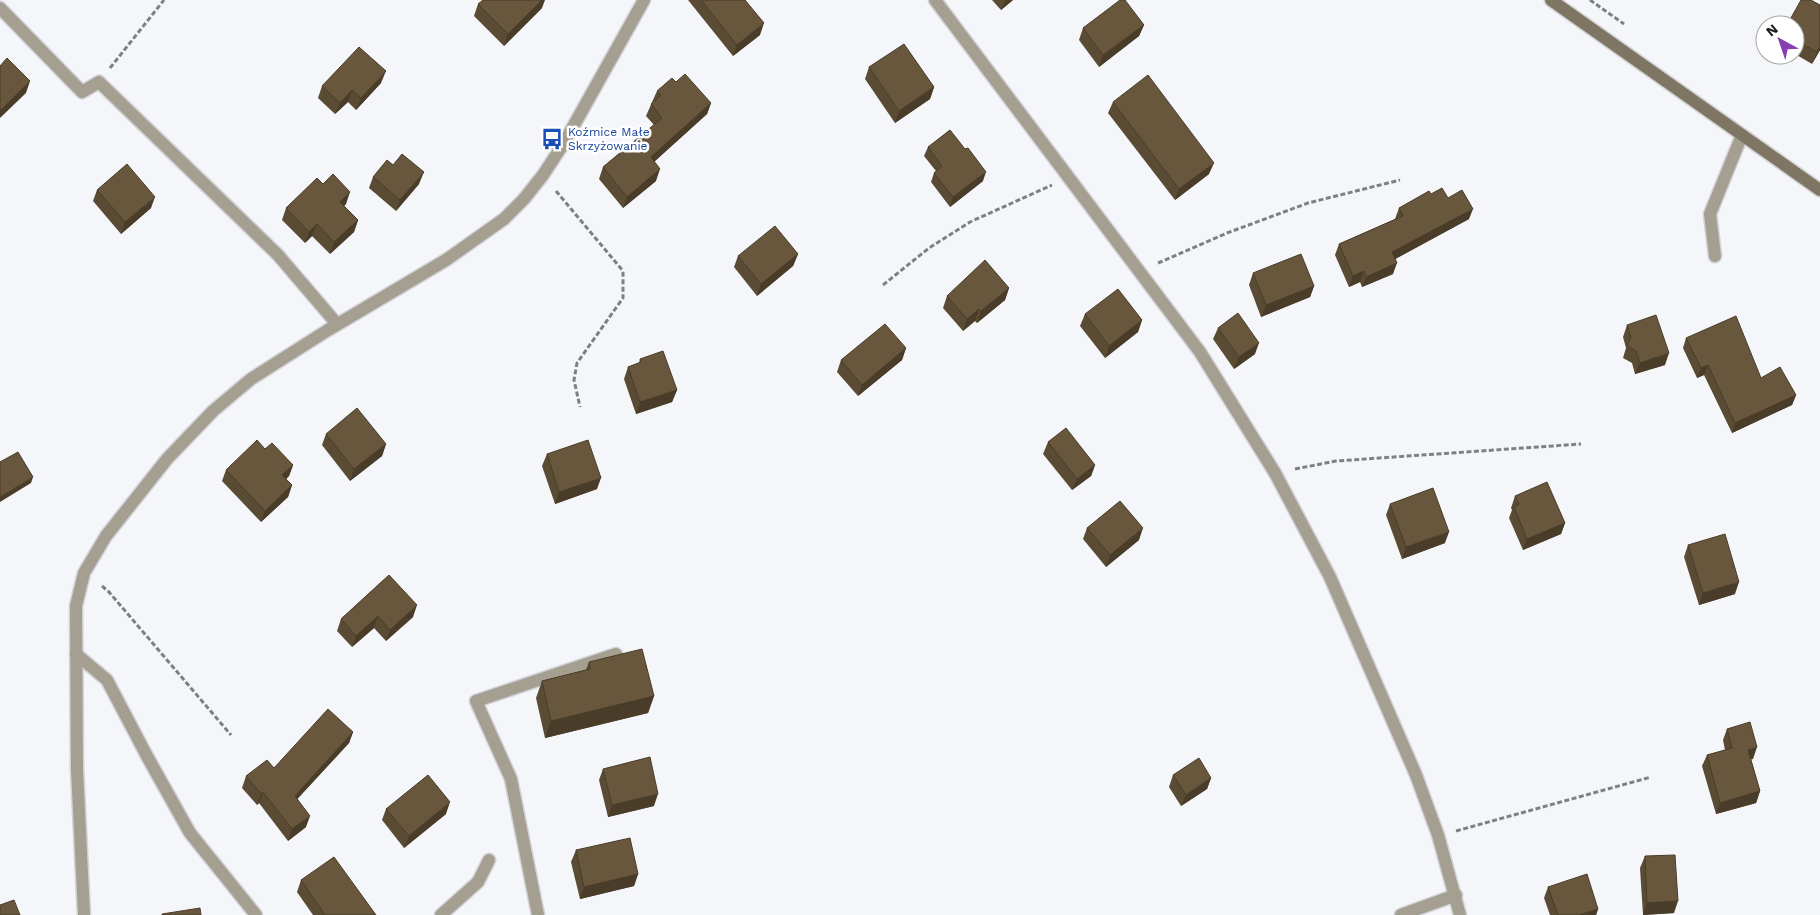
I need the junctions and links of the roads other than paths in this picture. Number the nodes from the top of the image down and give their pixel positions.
1 (644, 0) edge
2 (935, 0) edge
3 (1551, 0) edge
4 (0, 8) edge
5 (1742, 135) junction
6 (1820, 190) edge
7 (1715, 256) dead end
8 (337, 324) junction
9 (76, 654) junction
10 (616, 654) edge
11 (489, 860) dead end
12 (1456, 895) junction
13 (84, 915) edge
14 (256, 915) edge
15 (441, 915) edge
16 (538, 915) edge
17 (1401, 915) edge
18 (1460, 915) edge

1 - 8 street
2 - 12 street
3 - 5 main road
4 - 8 street
5 - 6 main road
5 - 7 street
8 - 9 street
9 - 13 street
9 - 14 street
10 - 16 street
11 - 15 street
12 - 17 street
12 - 18 street

